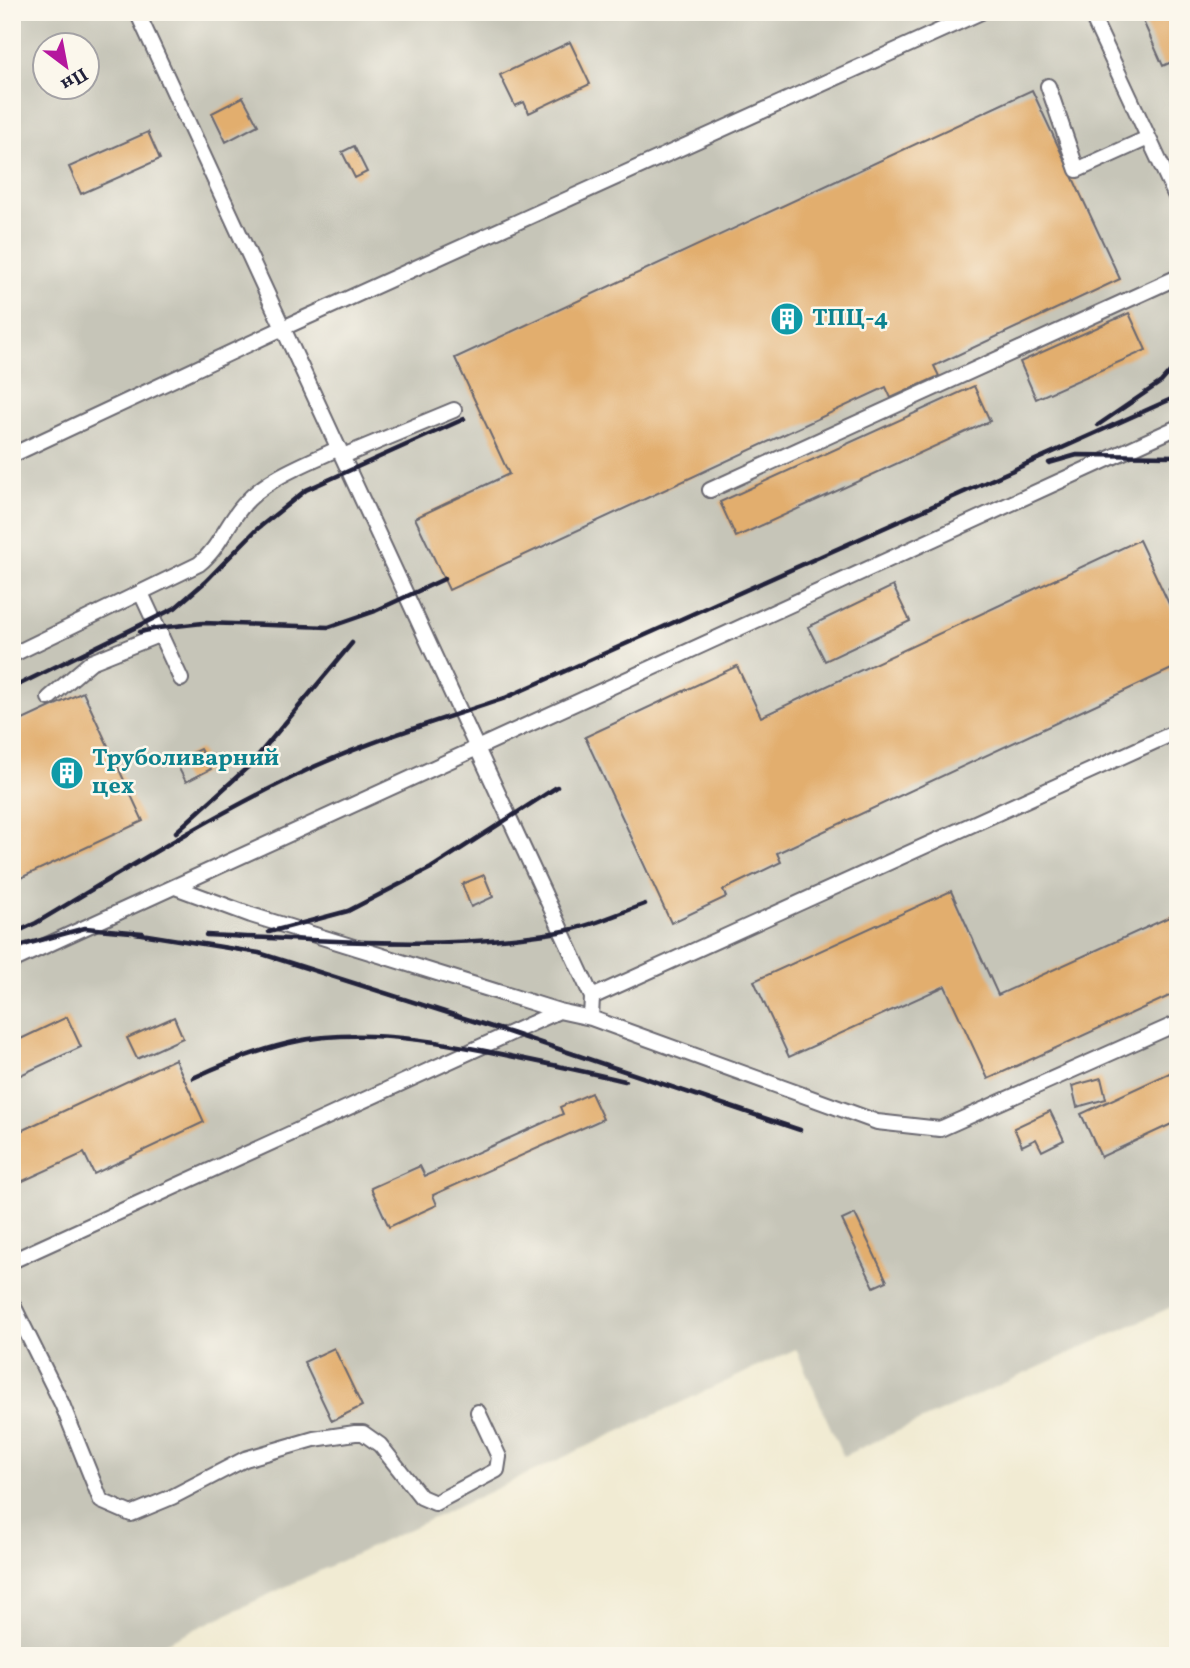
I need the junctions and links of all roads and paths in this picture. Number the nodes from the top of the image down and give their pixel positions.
1 (137, 12) edge
2 (981, 12) edge
3 (1090, 12) edge
4 (1048, 86) dead end
5 (1148, 138) junction
6 (1178, 201) edge
7 (1178, 276) edge
8 (283, 328) junction
9 (454, 410) dead end
10 (1178, 427) edge
11 (341, 452) junction
12 (12, 455) edge
13 (710, 490) dead end
14 (141, 593) junction
15 (161, 634) junction
16 (12, 655) edge
17 (180, 679) dead end
18 (49, 698) dead end
19 (1178, 731) edge
20 (476, 749) junction
21 (174, 887) junction
22 (12, 961) edge
23 (592, 997) junction
24 (559, 1011) junction
25 (591, 1018) junction
26 (1178, 1023) edge
27 (12, 1261) edge
28 (12, 1303) edge
29 (478, 1412) dead end

1 - 8 lane
2 - 8 lane
3 - 5 lane
4 - 5 lane
5 - 6 lane
7 - 13 lane
8 - 11 lane
8 - 12 lane
9 - 11 lane
10 - 20 lane
11 - 14 lane
11 - 20 lane
14 - 15 lane
14 - 16 lane
15 - 17 lane
15 - 18 lane
19 - 23 lane
20 - 21 lane
20 - 23 lane
21 - 22 lane
21 - 24 lane
23 - 25 lane
24 - 25 lane
24 - 27 lane
25 - 26 lane
28 - 29 lane

